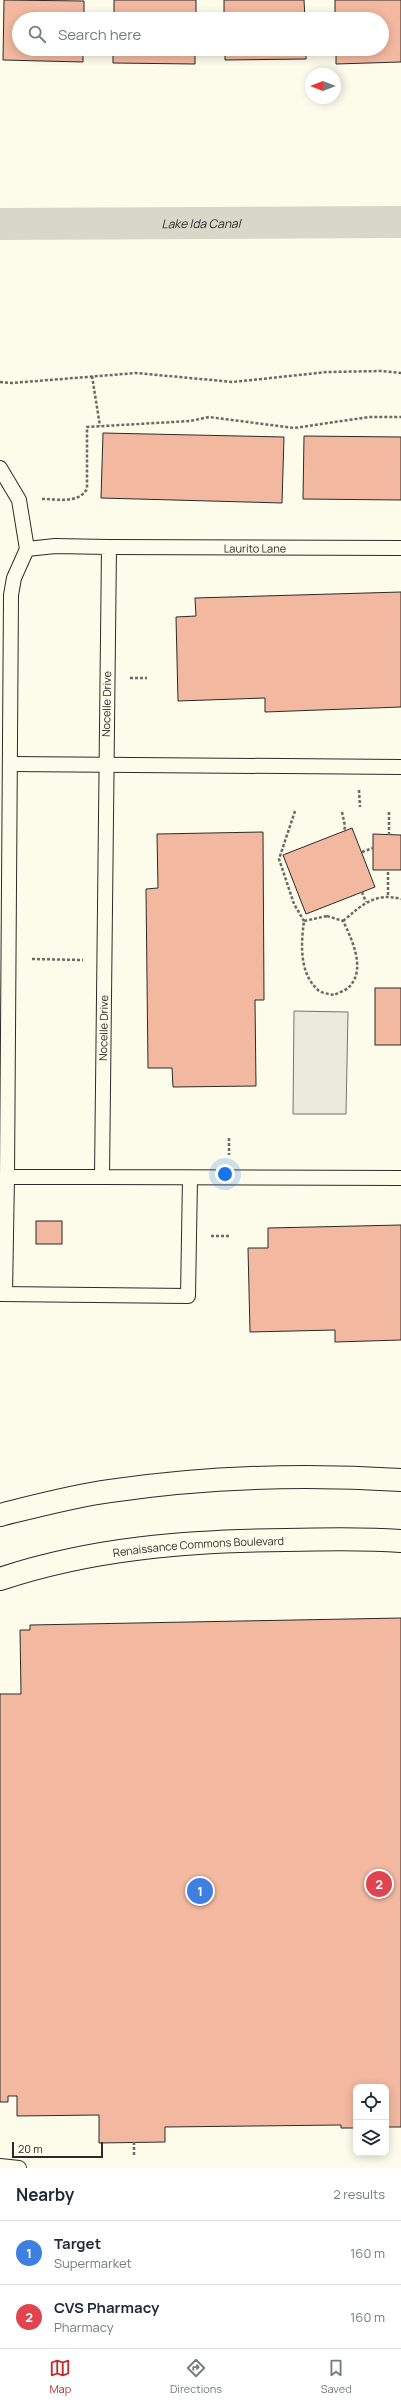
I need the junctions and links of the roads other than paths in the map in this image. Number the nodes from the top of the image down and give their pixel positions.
1 (0, 468) edge
2 (109, 547) junction
3 (26, 548) junction
4 (401, 548) edge
5 (10, 764) junction
6 (105, 764) junction
7 (401, 767) edge
8 (7, 1177) junction
9 (102, 1177) junction
10 (190, 1178) junction
11 (401, 1178) edge
12 (3, 1294) edge
13 (401, 1480) edge
14 (0, 1515) edge
15 (401, 1541) edge
16 (0, 1579) edge
17 (0, 2166) edge
18 (19, 2168) edge

1 - 3 lane
2 - 3 lane, Laurito Lane
2 - 4 lane, Laurito Lane
2 - 6 lane, Nocelle Drive
3 - 5 lane
5 - 6 lane
5 - 8 lane
6 - 7 lane
6 - 9 lane, Nocelle Drive
8 - 9 lane
8 - 12 lane
9 - 10 lane
10 - 11 lane
10 - 12 lane
13 - 14 street
15 - 16 street, Renaissance Commons Boulevard
17 - 18 lane

